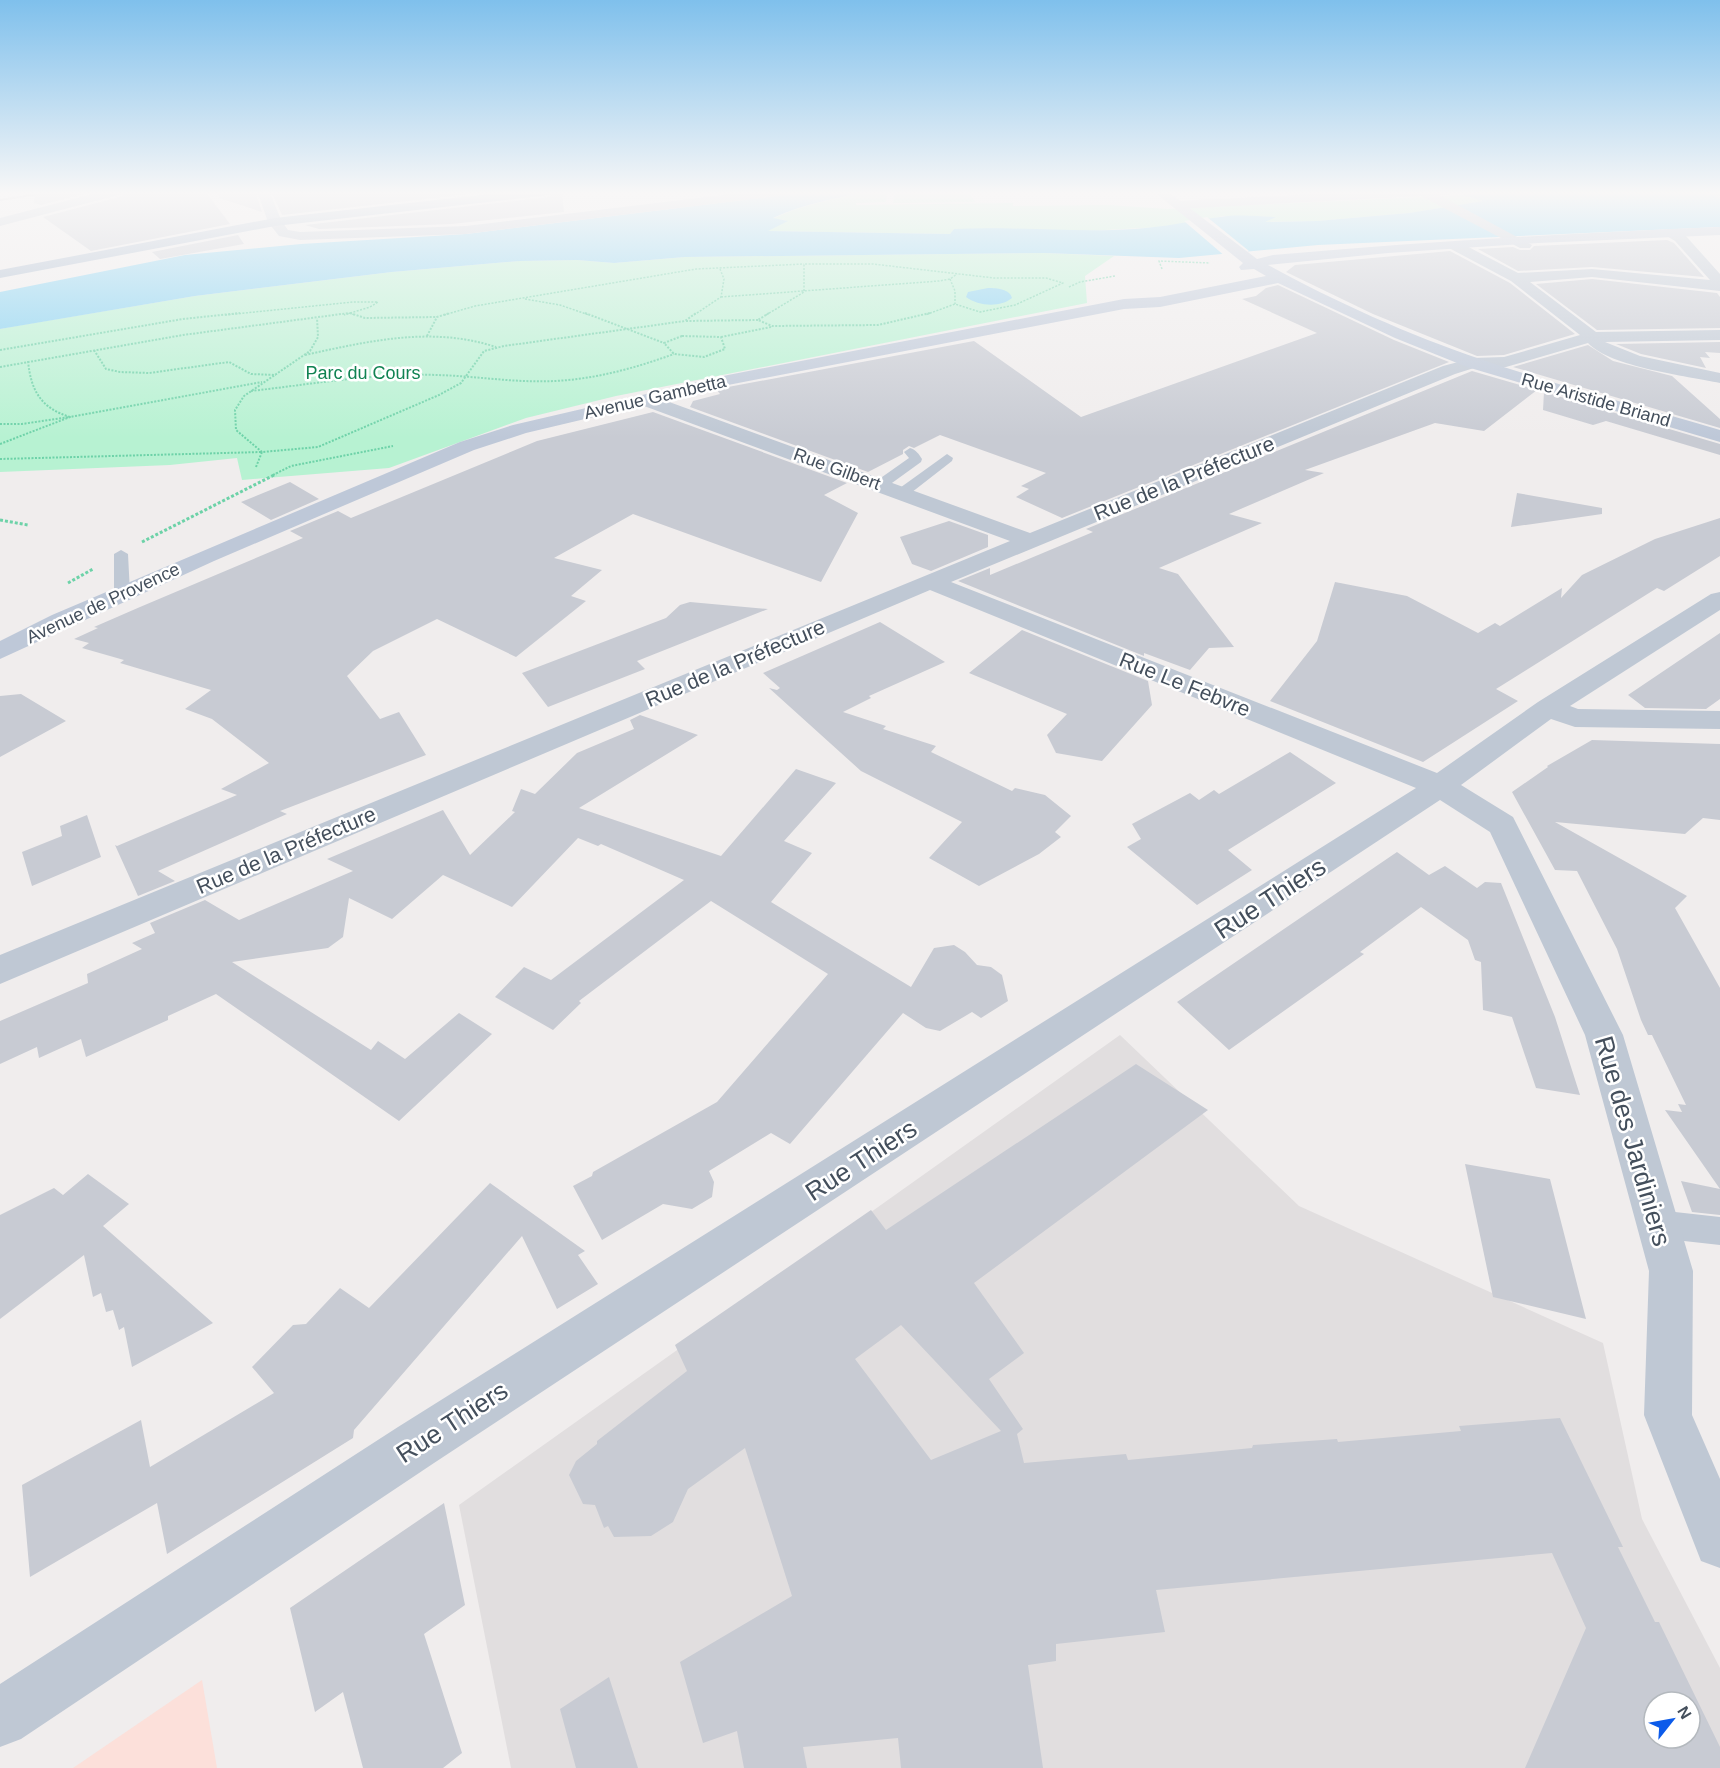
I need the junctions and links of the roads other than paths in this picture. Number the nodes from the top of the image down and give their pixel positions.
1 (1227, 274) edge
2 (1271, 274) edge
3 (1508, 274) edge
4 (1584, 274) edge
5 (1597, 274) edge
6 (1516, 278) junction
7 (1285, 281) junction
8 (1720, 285) edge
9 (1124, 304) junction
10 (1720, 335) edge
11 (1583, 339) junction
12 (1473, 363) junction
13 (1720, 378) edge
14 (643, 399) junction
15 (1720, 436) edge
16 (910, 452) dead end
17 (947, 458) dead end
18 (880, 485) junction
19 (902, 493) junction
20 (1031, 541) junction
21 (122, 554) dead end
22 (206, 556) joint
23 (930, 582) junction
24 (122, 592) junction
25 (1720, 599) edge
26 (0, 651) edge
27 (1548, 708) junction
28 (1720, 720) edge
29 (1440, 786) junction
30 (0, 970) edge
31 (1657, 1224) junction
32 (1720, 1231) edge
33 (1720, 1542) edge
34 (0, 1718) edge

1 - 9 street, Avenue Gambetta
2 - 7 street, Rue Aristide Briand
3 - 6 street
4 - 6 street
5 - 8 street
6 - 11 street
7 - 9 street, Avenue Gambetta
7 - 12 street, Rue Aristide Briand
9 - 14 street, Avenue Gambetta
10 - 11 street, Rue de la Préfecture
11 - 12 street, Rue de la Préfecture
11 - 13 street
12 - 15 street, Rue Aristide Briand
12 - 20 street, Rue de la Préfecture
14 - 18 street, Rue Gilbert
14 - 22 street, Avenue Gambetta
16 - 18 lane
17 - 19 lane
18 - 19 street, Rue Gilbert
19 - 20 street, Rue Gilbert
20 - 23 street, Rue de la Préfecture
21 - 24 lane
22 - 24 street, Avenue de Provence
23 - 29 street, Rue Le Febvre
23 - 30 street, Rue de la Préfecture
24 - 26 street, Avenue de Provence
25 - 27 street, Rue Thiers
27 - 28 street
27 - 29 street, Rue Thiers
29 - 31 street, Rue des Jardiniers
29 - 34 street, Rue Thiers
31 - 32 lane
31 - 33 street, Rue des Jardiniers

